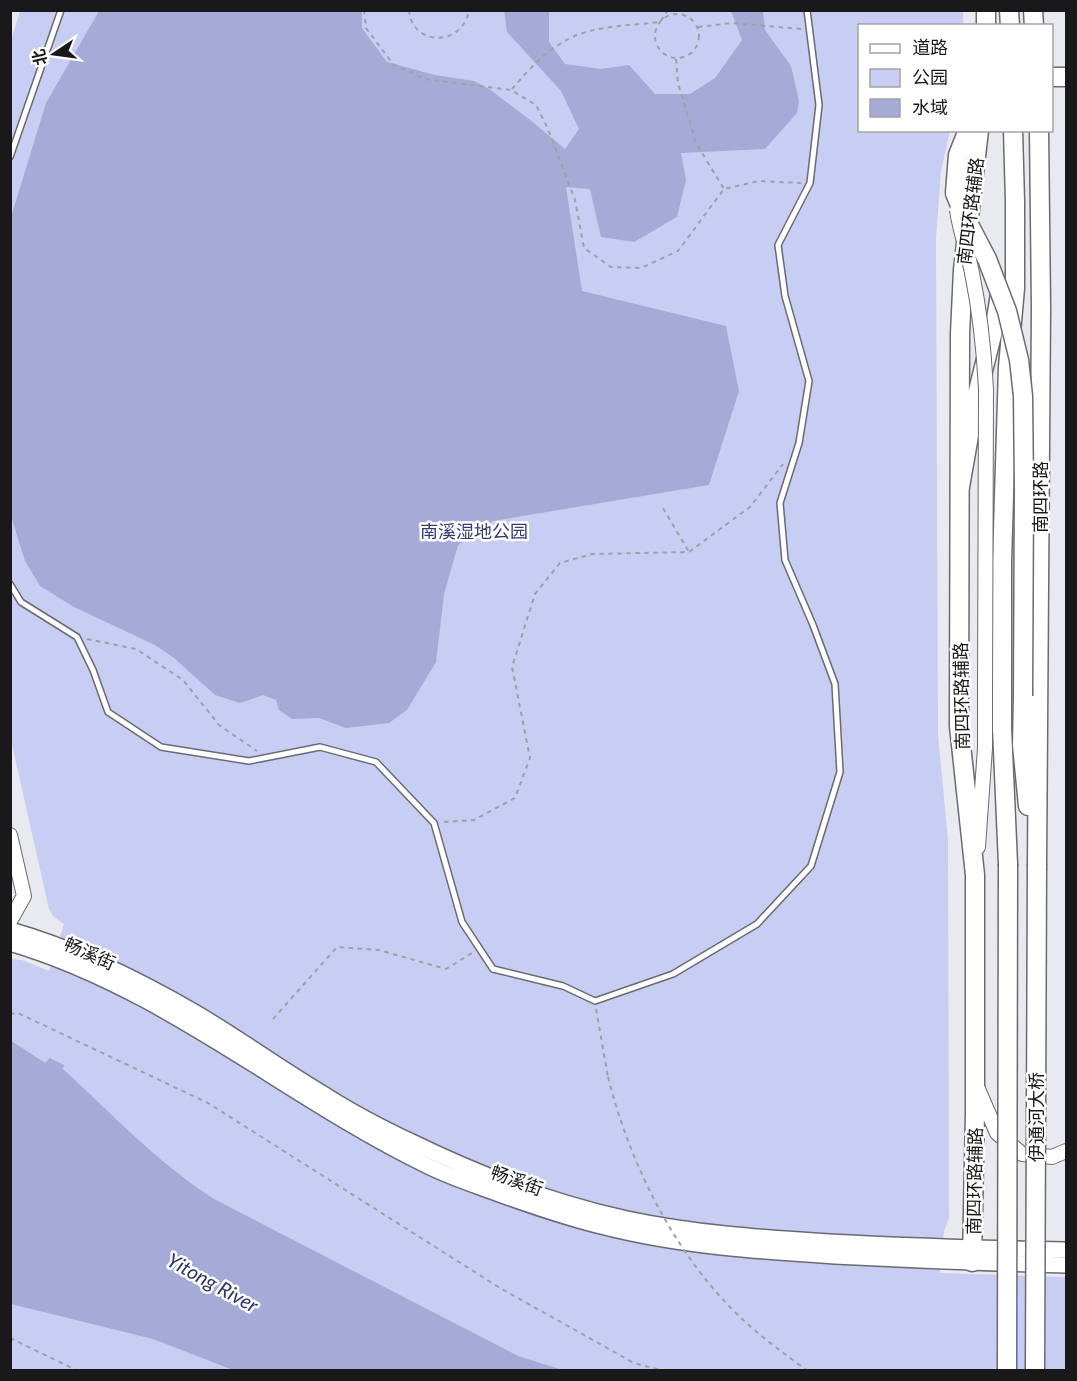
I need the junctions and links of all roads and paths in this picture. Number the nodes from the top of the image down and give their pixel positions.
1 (61, 10) edge
2 (364, 10) edge
3 (410, 10) edge
4 (469, 10) edge
5 (668, 10) edge
6 (807, 10) edge
7 (660, 22) junction
8 (698, 27) junction
9 (810, 30) junction
10 (676, 59) junction
11 (511, 90) junction
12 (967, 132) edge
13 (979, 132) edge
14 (1013, 132) edge
15 (1039, 132) edge
16 (10, 157) edge
17 (1014, 164) junction
18 (810, 183) junction
19 (724, 189) junction
20 (956, 193) junction
21 (799, 443) junction
22 (960, 487) junction
23 (663, 508) dead end
24 (689, 552) junction
25 (10, 584) edge
26 (77, 637) junction
27 (1023, 703) junction
28 (267, 758) junction
29 (1005, 789) junction
30 (434, 822) junction
31 (10, 835) edge
32 (1037, 864) junction
33 (975, 875) junction
34 (10, 921) edge
35 (10, 930) edge
36 (10, 943) edge
37 (480, 949) junction
38 (595, 1001) junction
39 (10, 1014) edge
40 (273, 1019) dead end
41 (975, 1082) junction
42 (1066, 1151) edge
43 (1066, 1250) edge
44 (972, 1256) junction
45 (1066, 1265) edge
46 (10, 1338) edge
47 (806, 1370) edge
48 (76, 1371) edge
49 (660, 1371) edge
50 (1007, 1371) edge
51 (1035, 1371) edge

1 - 16 lane
2 - 11 path
3 - 4 path
5 - 7 path
6 - 9 lane
7 - 8 path
7 - 10 path
7 - 11 path
8 - 9 path
8 - 10 path
9 - 18 lane
10 - 19 path
11 - 19 path
12 - 20 main road
13 - 22 main road, 南四环路辅路
14 - 17 main road
15 - 32 main road, 南四环路
17 - 22 main road
17 - 29 main road
18 - 19 path
18 - 21 lane
20 - 27 main road, bridge
20 - 33 street, bridge
21 - 24 path
21 - 38 lane
22 - 33 main road, 南四环路辅路
23 - 24 path
24 - 30 path
25 - 26 lane
26 - 28 path
26 - 28 lane
27 - 29 main road
27 - 32 main road
28 - 30 lane
29 - 50 main road, bridge
30 - 37 lane
31 - 34 street
32 - 51 main road, 伊通河大桥, bridge
33 - 41 main road, 南四环路辅路
35 - 44 main road, 畅溪街
36 - 44 main road, 畅溪街
37 - 38 lane
37 - 40 path
38 - 47 path, bridge
39 - 49 path
41 - 42 street
41 - 44 main road, 南四环路辅路
43 - 44 main road, 畅溪街
44 - 45 main road, 畅溪街
46 - 48 path

